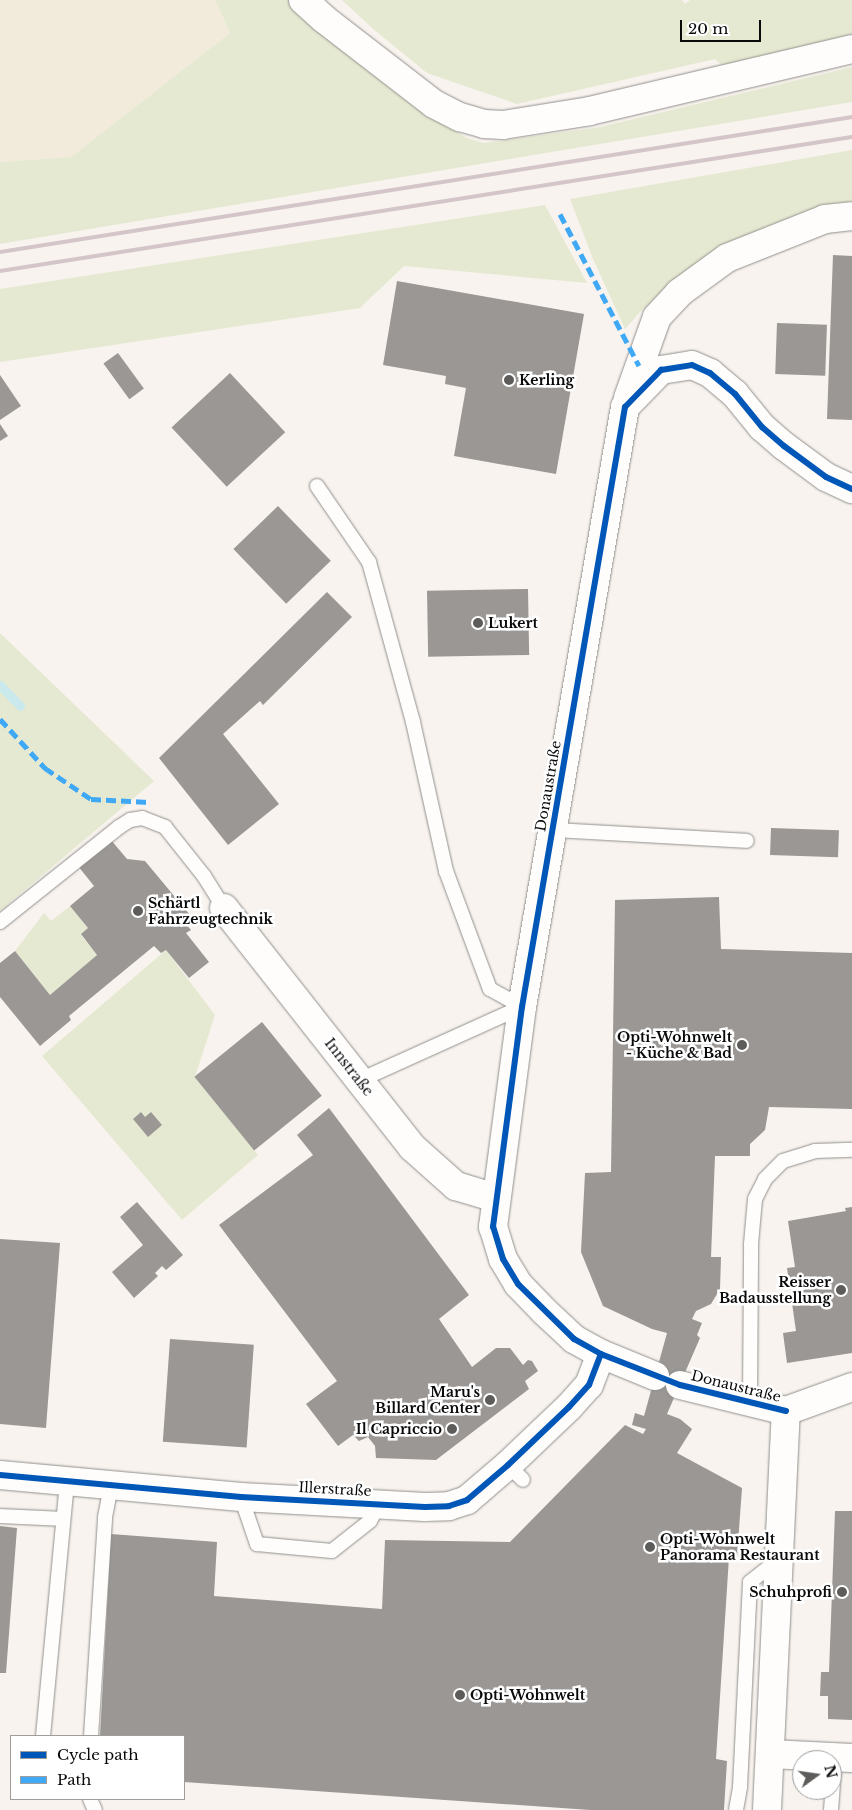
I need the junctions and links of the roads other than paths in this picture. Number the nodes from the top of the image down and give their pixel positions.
1 (303, 0) edge
2 (852, 49) edge
3 (852, 216) edge
4 (625, 407) junction
5 (316, 486) dead end
6 (852, 489) edge
7 (553, 830) junction
8 (747, 841) dead end
9 (224, 908) joint
10 (0, 922) edge
11 (522, 1007) junction
12 (360, 1080) junction
13 (852, 1150) edge
14 (496, 1198) junction
15 (602, 1354) junction
16 (852, 1387) edge
17 (750, 1402) junction
18 (786, 1411) junction
19 (0, 1475) edge
20 (67, 1481) junction
21 (111, 1485) junction
22 (241, 1497) junction
23 (379, 1503) junction
24 (0, 1516) edge
25 (63, 1519) junction
26 (779, 1560) junction
27 (43, 1735) edge
28 (92, 1735) edge
29 (770, 1754) junction
30 (843, 1758) edge
31 (736, 1810) edge
32 (767, 1810) edge
33 (831, 1810) edge

1 - 2 street
3 - 4 street, Donaustraße
4 - 6 street
4 - 7 street, Donaustraße
5 - 11 lane
7 - 8 lane
7 - 11 street, Donaustraße
9 - 10 lane
9 - 12 street, Innstraße
11 - 12 lane
11 - 14 street, Donaustraße
12 - 14 street, Innstraße
13 - 17 lane
14 - 15 street, Donaustraße
15 - 17 street, Donaustraße
15 - 23 street, Illerstraße
16 - 18 street
17 - 18 street, Donaustraße
18 - 26 street, Donaustraße
19 - 20 street, Illerstraße
20 - 21 street, Illerstraße
20 - 25 lane
21 - 22 street, Illerstraße
21 - 28 lane
22 - 23 street, Illerstraße
22 - 23 lane
24 - 25 lane
25 - 27 lane
26 - 29 street, Donaustraße
26 - 31 lane
29 - 30 street
29 - 32 street, Donaustraße
30 - 33 lane

